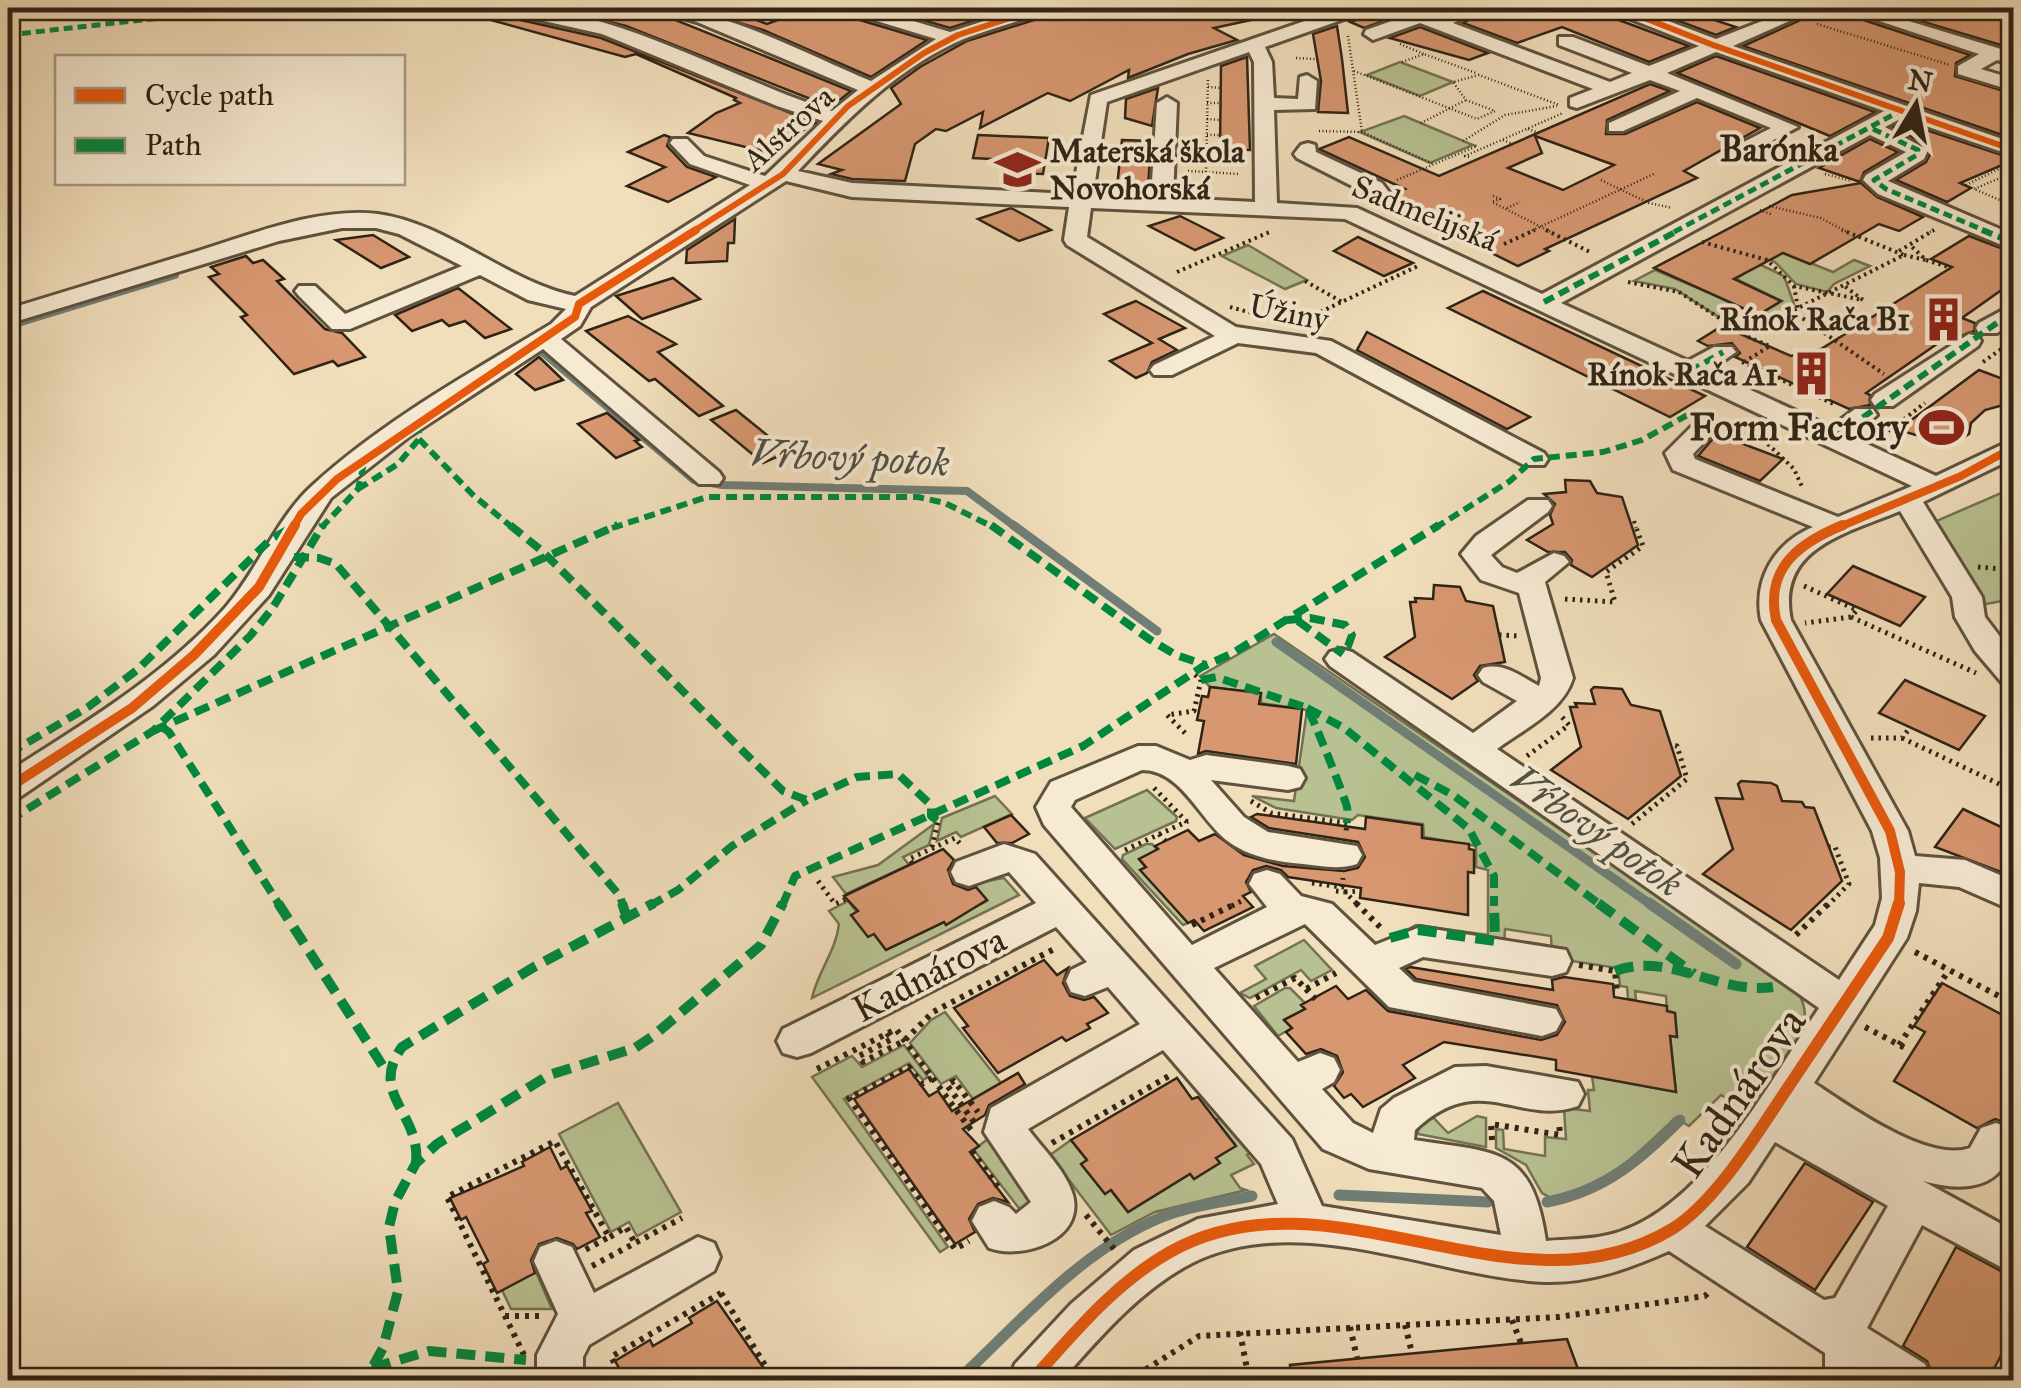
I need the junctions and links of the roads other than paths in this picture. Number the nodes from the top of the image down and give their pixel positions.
1 (510, 8) edge
2 (659, 8) edge
3 (853, 8) edge
4 (1040, 8) edge
5 (1358, 8) edge
6 (1478, 8) edge
7 (1619, 8) edge
8 (1810, 8) edge
9 (1848, 8) edge
10 (1435, 18) edge
11 (1373, 34) dead end
12 (951, 38) junction
13 (1395, 40) dead end
14 (1566, 42) dead end
15 (1254, 43) junction
16 (1714, 45) junction
17 (2004, 56) edge
18 (1646, 73) junction
19 (1302, 77) road end
20 (2013, 85) edge
21 (1610, 88) junction
22 (872, 89) junction
23 (1698, 91) junction
24 (1261, 103) junction
25 (1167, 104) dead end
26 (1568, 105) road end
27 (1902, 110) junction
28 (835, 118) junction
29 (1788, 127) junction
30 (1616, 128) dead end
31 (1874, 129) junction
32 (680, 143) dead end
33 (1839, 147) junction
34 (1308, 148) dead end
35 (2014, 150) edge
36 (1741, 151) dead end
37 (1355, 154) dead end
38 (1328, 165) junction
39 (775, 179) junction
40 (1383, 190) road end
41 (1080, 198) junction
42 (1162, 202) junction
43 (1266, 207) junction
44 (1358, 216) junction
45 (1316, 234) dead end
46 (2014, 243) edge
47 (480, 266) junction
48 (308, 292) dead end
49 (1544, 302) junction
50 (579, 304) junction
51 (2014, 311) edge
52 (8, 317) edge
53 (1229, 334) junction
54 (545, 338) junction
55 (1729, 356) road end
56 (1164, 370) dead end
57 (1690, 371) junction
58 (1704, 430) dead end
59 (1835, 437) junction
60 (2014, 446) edge
61 (1534, 459) dead end
62 (709, 478) dead end
63 (1937, 487) junction
64 (1906, 497) junction
65 (1538, 506) dead end
66 (1836, 526) junction
67 (1554, 562) dead end
68 (1525, 600) junction
69 (1341, 659) dead end
70 (1494, 675) dead end
71 (2014, 676) edge
72 (1550, 690) junction
73 (1473, 750) junction
74 (1184, 775) junction
75 (1288, 778) dead end
76 (8, 788) edge
77 (962, 855) road end
78 (1901, 868) junction
79 (1344, 878) road end
80 (1256, 891) road end
81 (1300, 896) junction
82 (2014, 897) edge
83 (1062, 906) junction
84 (1366, 962) junction
85 (1559, 962) road end
86 (1186, 965) junction
87 (1850, 1014) junction
88 (1542, 1020) dead end
89 (1168, 1027) junction
90 (807, 1055) road end
91 (1562, 1094) dead end
92 (1778, 1102) junction
93 (1996, 1140) dead end
94 (1390, 1154) junction
95 (997, 1205) road end
96 (1905, 1216) dead end
97 (1308, 1223) junction
98 (1674, 1230) junction
99 (690, 1237) road end
100 (2014, 1254) edge
101 (565, 1259) road end
102 (1527, 1260) junction
103 (579, 1305) junction
104 (1838, 1348) edge
105 (1047, 1373) edge
106 (546, 1375) edge
107 (1908, 1380) edge

1 - 28 street
2 - 22 street
3 - 12 street
4 - 12 street, Alstrova
5 - 15 street
6 - 10 street
7 - 16 street
8 - 16 street
9 - 17 street
10 - 11 street
10 - 13 street
10 - 21 street
12 - 22 street, Alstrova
14 - 18 street
15 - 24 street
15 - 41 street
16 - 18 street
16 - 27 street
17 - 20 street
18 - 21 street
18 - 23 street
19 - 24 street
21 - 26 street
22 - 28 street, Alstrova
23 - 29 street
23 - 30 street
24 - 43 street
25 - 42 street
27 - 31 street
27 - 35 street
28 - 39 street, Alstrova
29 - 33 street
29 - 36 street
31 - 33 street
31 - 46 street
32 - 39 street, Sadmelijská
33 - 49 street
34 - 38 street
37 - 38 street
38 - 40 street
39 - 41 street, Sadmelijská
39 - 50 street, Alstrova
41 - 42 street, Sadmelijská
41 - 53 street, Úžiny
42 - 43 street, Sadmelijská
43 - 44 street, Sadmelijská
44 - 45 street
44 - 49 street, Sadmelijská
47 - 48 street
47 - 50 street
47 - 52 street
49 - 57 street, Sadmelijská
50 - 54 street, Alstrova
51 - 59 street
53 - 56 street
53 - 61 street, Úžiny
54 - 62 street
54 - 76 street, Alstrova
55 - 57 street
57 - 59 street, Sadmelijská
58 - 66 street
59 - 63 street, Sadmelijská
60 - 63 street, Kadnárova
63 - 64 street, Kadnárova
64 - 66 street, Kadnárova
64 - 71 street
65 - 68 street
66 - 78 street, Kadnárova
67 - 68 street
68 - 72 street
69 - 73 street, Kadnárova
70 - 72 street
72 - 73 street
73 - 87 street, Kadnárova
74 - 75 street
74 - 79 street
74 - 86 street
77 - 83 street, Kadnárova
78 - 82 street
78 - 87 street, Kadnárova
80 - 81 street
81 - 84 street
81 - 86 street
83 - 89 street, Kadnárova
83 - 90 street, Kadnárova
84 - 85 street
84 - 88 street
86 - 94 street
87 - 92 street, Kadnárova
89 - 95 street
89 - 97 street, Kadnárova
91 - 94 street
92 - 93 street
92 - 98 street, Kadnárova
92 - 100 street
94 - 102 street
96 - 104 street
97 - 102 street, Kadnárova
97 - 105 street, Kadnárova
98 - 102 street, Kadnárova
98 - 104 street
99 - 103 street
101 - 103 street
103 - 106 street
104 - 107 street

